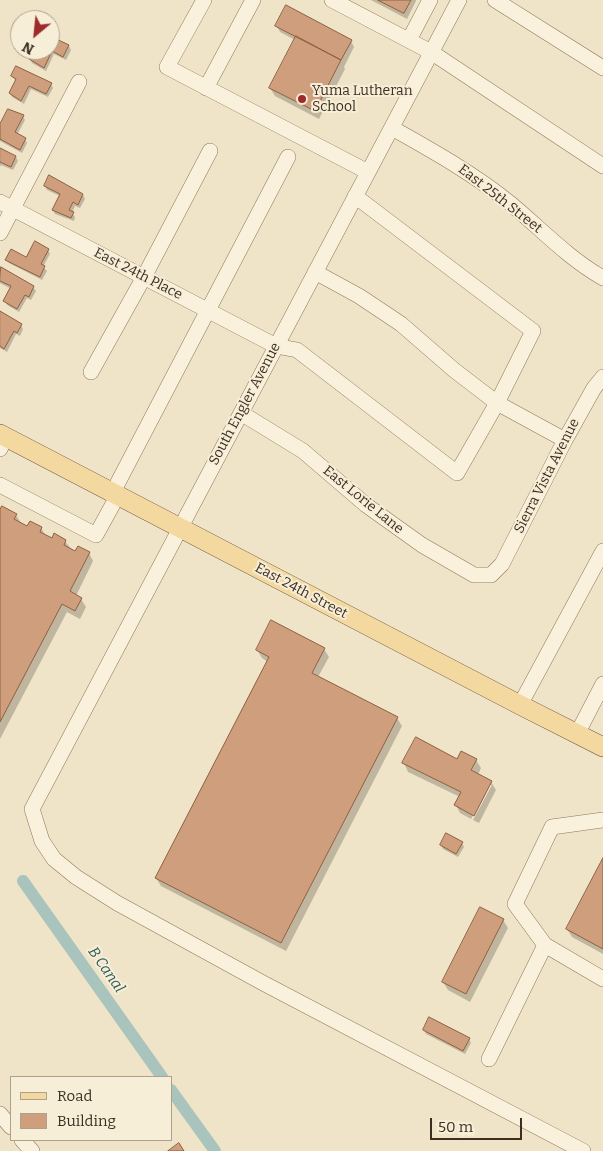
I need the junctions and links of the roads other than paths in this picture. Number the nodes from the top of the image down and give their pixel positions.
1 (204, 0) edge
2 (253, 0) edge
3 (332, 0) edge
4 (430, 0) edge
5 (459, 0) edge
6 (495, 0) edge
7 (409, 40) junction
8 (431, 52) junction
9 (603, 68) edge
10 (79, 82) dead end
11 (206, 88) junction
12 (392, 128) junction
13 (210, 151) dead end
14 (288, 157) dead end
15 (603, 166) edge
16 (368, 172) junction
17 (355, 196) junction
18 (6, 205) edge
19 (0, 233) edge
20 (315, 272) junction
21 (144, 277) junction
22 (603, 278) edge
23 (208, 310) junction
24 (276, 346) junction
25 (91, 372) dead end
26 (603, 376) edge
27 (497, 403) junction
28 (241, 413) junction
29 (2, 440) edge
30 (565, 440) junction
31 (0, 485) edge
32 (116, 494) junction
33 (179, 528) junction
34 (603, 551) edge
35 (491, 575) joint
36 (603, 684) edge
37 (520, 705) junction
38 (577, 734) junction
39 (603, 747) edge
40 (603, 820) edge
41 (545, 945) junction
42 (603, 979) edge
43 (489, 1058) dead end
44 (0, 1114) edge
45 (10, 1126) edge
46 (23, 1141) edge
47 (32, 1151) edge
48 (583, 1151) edge

1 - 11 street
2 - 11 street
3 - 7 street
4 - 7 street
5 - 8 street, South Engler Avenue
6 - 9 street
7 - 8 street
8 - 12 street, South Engler Avenue
8 - 15 street
10 - 18 street
11 - 16 street
12 - 16 street, South Engler Avenue
12 - 22 street, East 25th Street
13 - 21 street
14 - 23 street
16 - 17 street, South Engler Avenue
17 - 20 street, South Engler Avenue
17 - 27 street
18 - 19 street
18 - 21 street, East 24th Place
20 - 24 street, South Engler Avenue
20 - 27 street
21 - 23 street, East 24th Place
21 - 25 street
23 - 24 street, East 24th Place
23 - 32 street
24 - 27 street, East 24th Place
24 - 28 street, South Engler Avenue
26 - 30 street, Sierra Vista Avenue
27 - 30 street
28 - 33 street, South Engler Avenue
28 - 35 street, East Lorie Lane
29 - 32 main road, East 24th Street
30 - 35 street, Sierra Vista Avenue
31 - 32 street
32 - 33 main road, East 24th Street
33 - 37 main road, East 24th Street
33 - 48 street, South Engler Avenue
34 - 37 street
36 - 38 street
37 - 38 main road, East 24th Street
38 - 39 main road, East 24th Street
40 - 41 street
41 - 42 street
41 - 43 street
44 - 45 street
46 - 47 street

